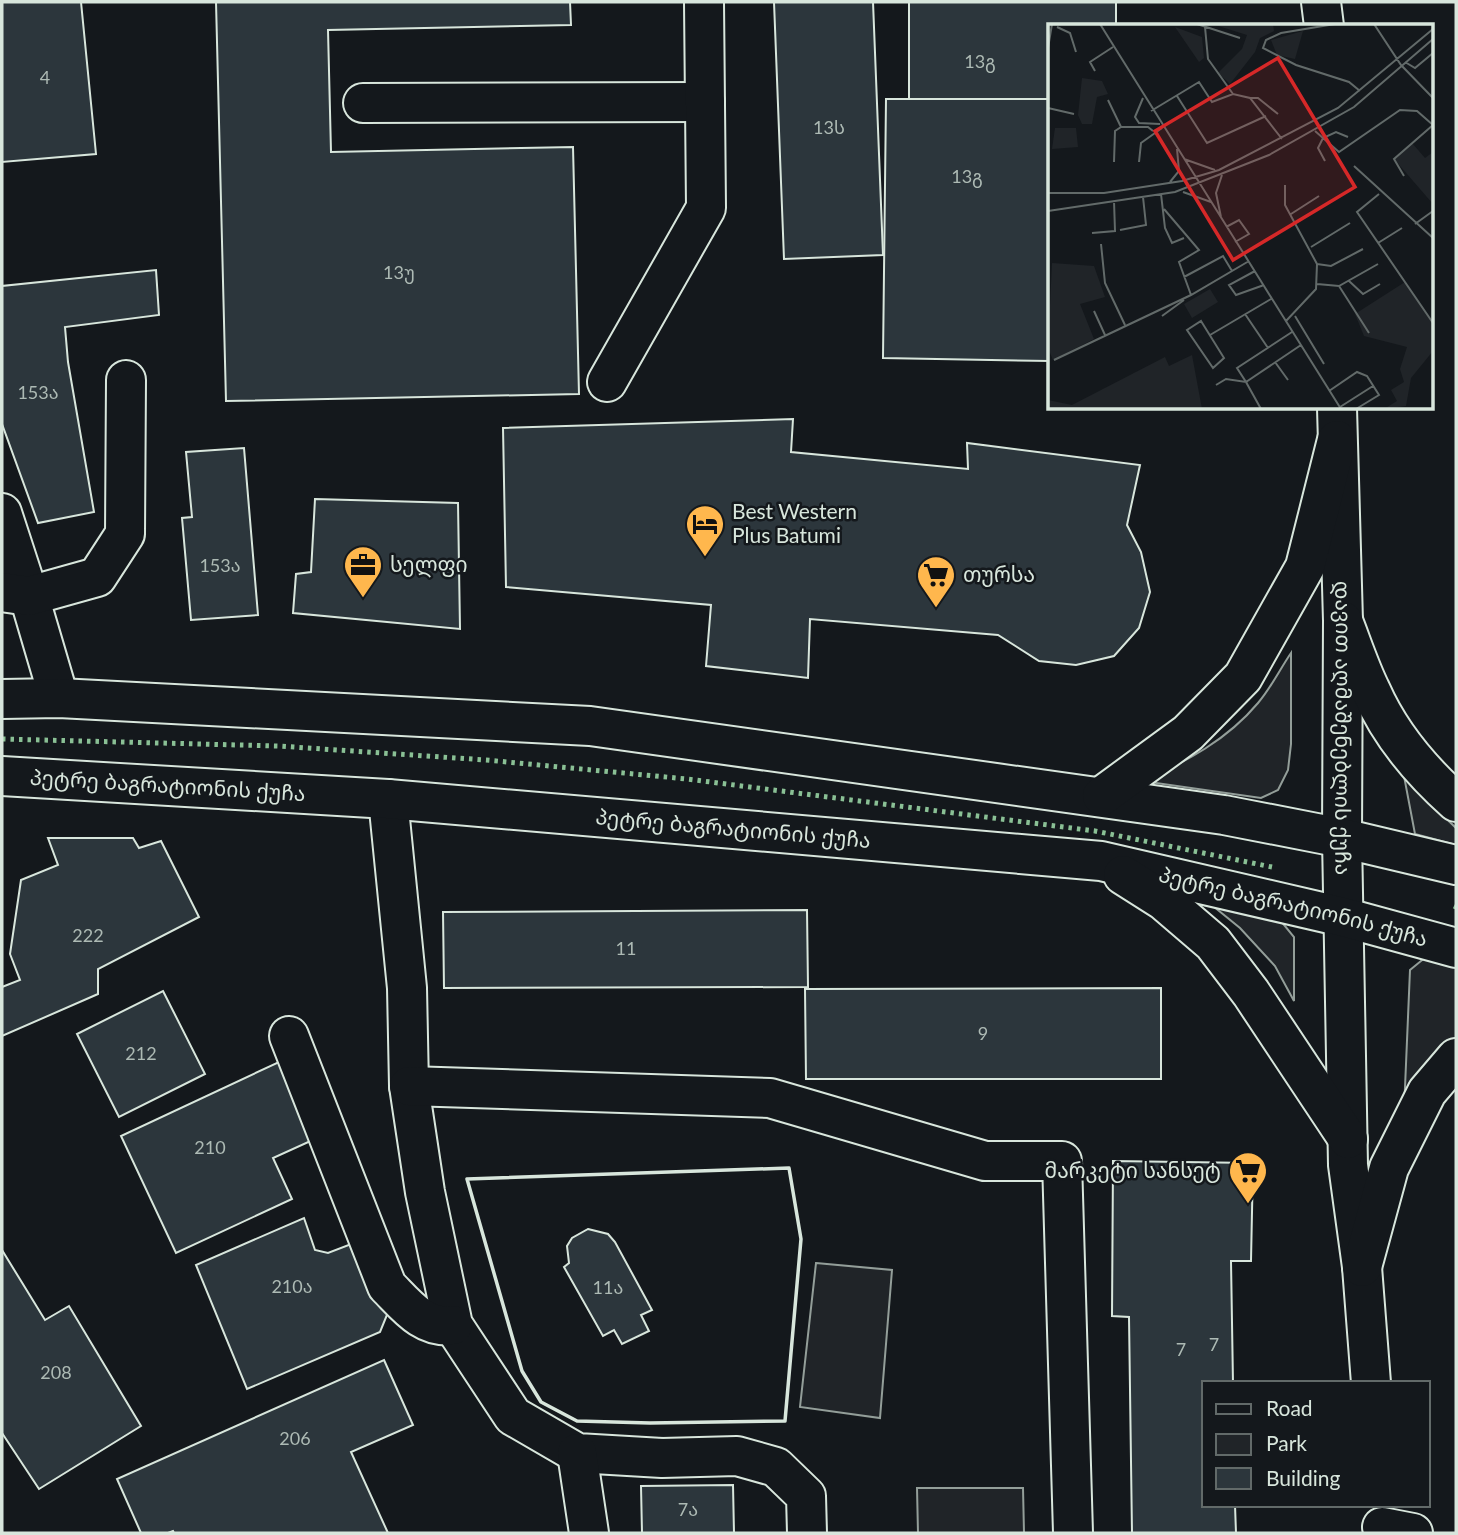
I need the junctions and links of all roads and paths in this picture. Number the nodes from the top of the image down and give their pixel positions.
1 (704, 2) edge
2 (1321, 2) edge
3 (1324, 24) edge
4 (705, 102) junction
5 (363, 103) dead end
6 (126, 380) dead end
7 (607, 382) dead end
8 (1337, 424) edge
9 (2, 513) edge
10 (16, 594) edge
11 (1343, 621) junction
12 (60, 698) junction
13 (2, 699) edge
14 (2, 776) edge
15 (1102, 796) junction
16 (388, 799) junction
17 (1456, 802) edge
18 (1342, 838) junction
19 (1101, 861) junction
20 (1456, 865) edge
21 (1343, 917) junction
22 (1456, 948) edge
23 (289, 1036) dead end
24 (1456, 1058) edge
25 (409, 1086) junction
26 (1348, 1139) junction
27 (1362, 1267) junction
28 (453, 1325) junction
29 (1371, 1381) edge
30 (577, 1453) junction
31 (589, 1533) edge
32 (807, 1533) edge
33 (1073, 1533) edge

1 - 4 main road
2 - 3 main road
4 - 5 main road
4 - 7 main road
6 - 10 main road
8 - 11 main road, დავით აღმაშენებლის ქუჩა
8 - 15 main road
9 - 10 main road
10 - 12 main road
11 - 17 main road
11 - 18 main road, დავით აღმაშენებლის ქუჩა
12 - 13 main road
12 - 15 main road
14 - 16 main road, პეტრე ბაგრატიონის ქუჩა
15 - 18 main road
16 - 19 main road, პეტრე ბაგრატიონის ქუჩა
16 - 25 main road
18 - 20 main road
18 - 21 main road, დავით აღმაშენებლის ქუჩა
19 - 21 main road, პეტრე ბაგრატიონის ქუჩა
19 - 26 main road
21 - 22 main road, პეტრე ბაგრატიონის ქუჩა
21 - 26 main road, დავით აღმაშენებლის ქუჩა
23 - 28 main road
24 - 27 main road
25 - 28 main road
25 - 33 main road
26 - 27 main road, დავით აღმაშენებლის ქუჩა
27 - 29 main road, დავით აღმაშენებლის ქუჩა
28 - 30 main road
30 - 31 main road
30 - 32 main road

